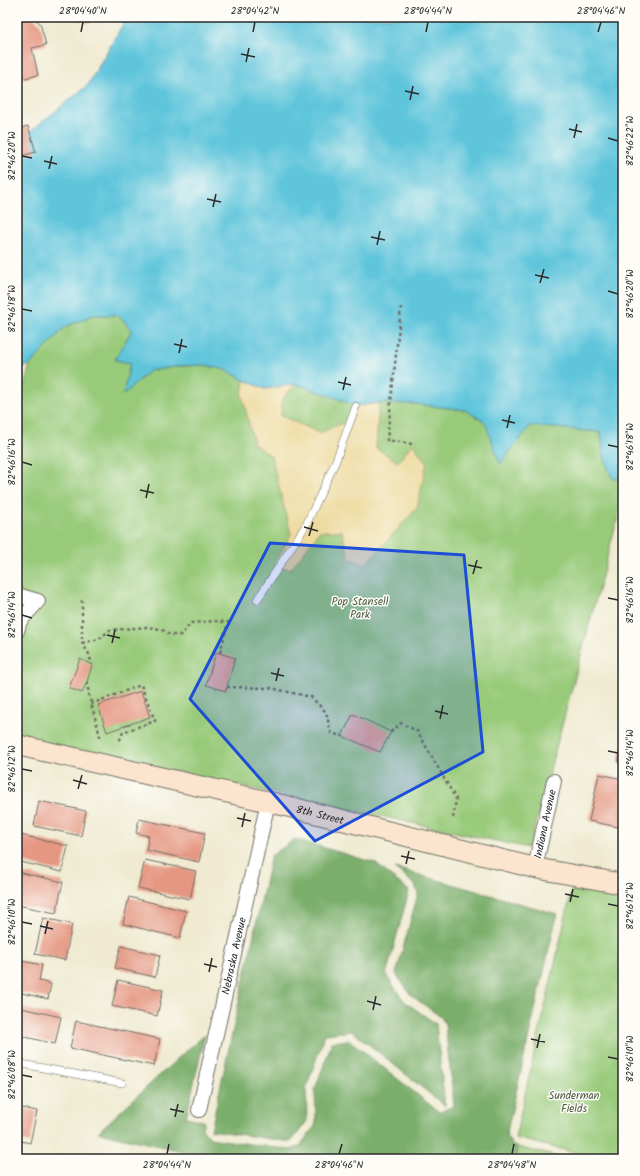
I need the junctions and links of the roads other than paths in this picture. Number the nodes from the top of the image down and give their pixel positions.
1 (356, 406) dead end
2 (17, 596) edge
3 (257, 600) dead end
4 (17, 631) edge
5 (17, 745) edge
6 (554, 781) dead end
7 (268, 802) junction
8 (535, 868) junction
9 (623, 884) edge
10 (17, 1063) edge
11 (122, 1083) dead end
12 (199, 1110) dead end

1 - 3 lane
2 - 4 street
5 - 7 street, 8th Street
6 - 8 street, Indiana Avenue
7 - 8 street, 8th Street
7 - 12 street, Nebraska Avenue
8 - 9 street, 8th Street
10 - 11 lane

